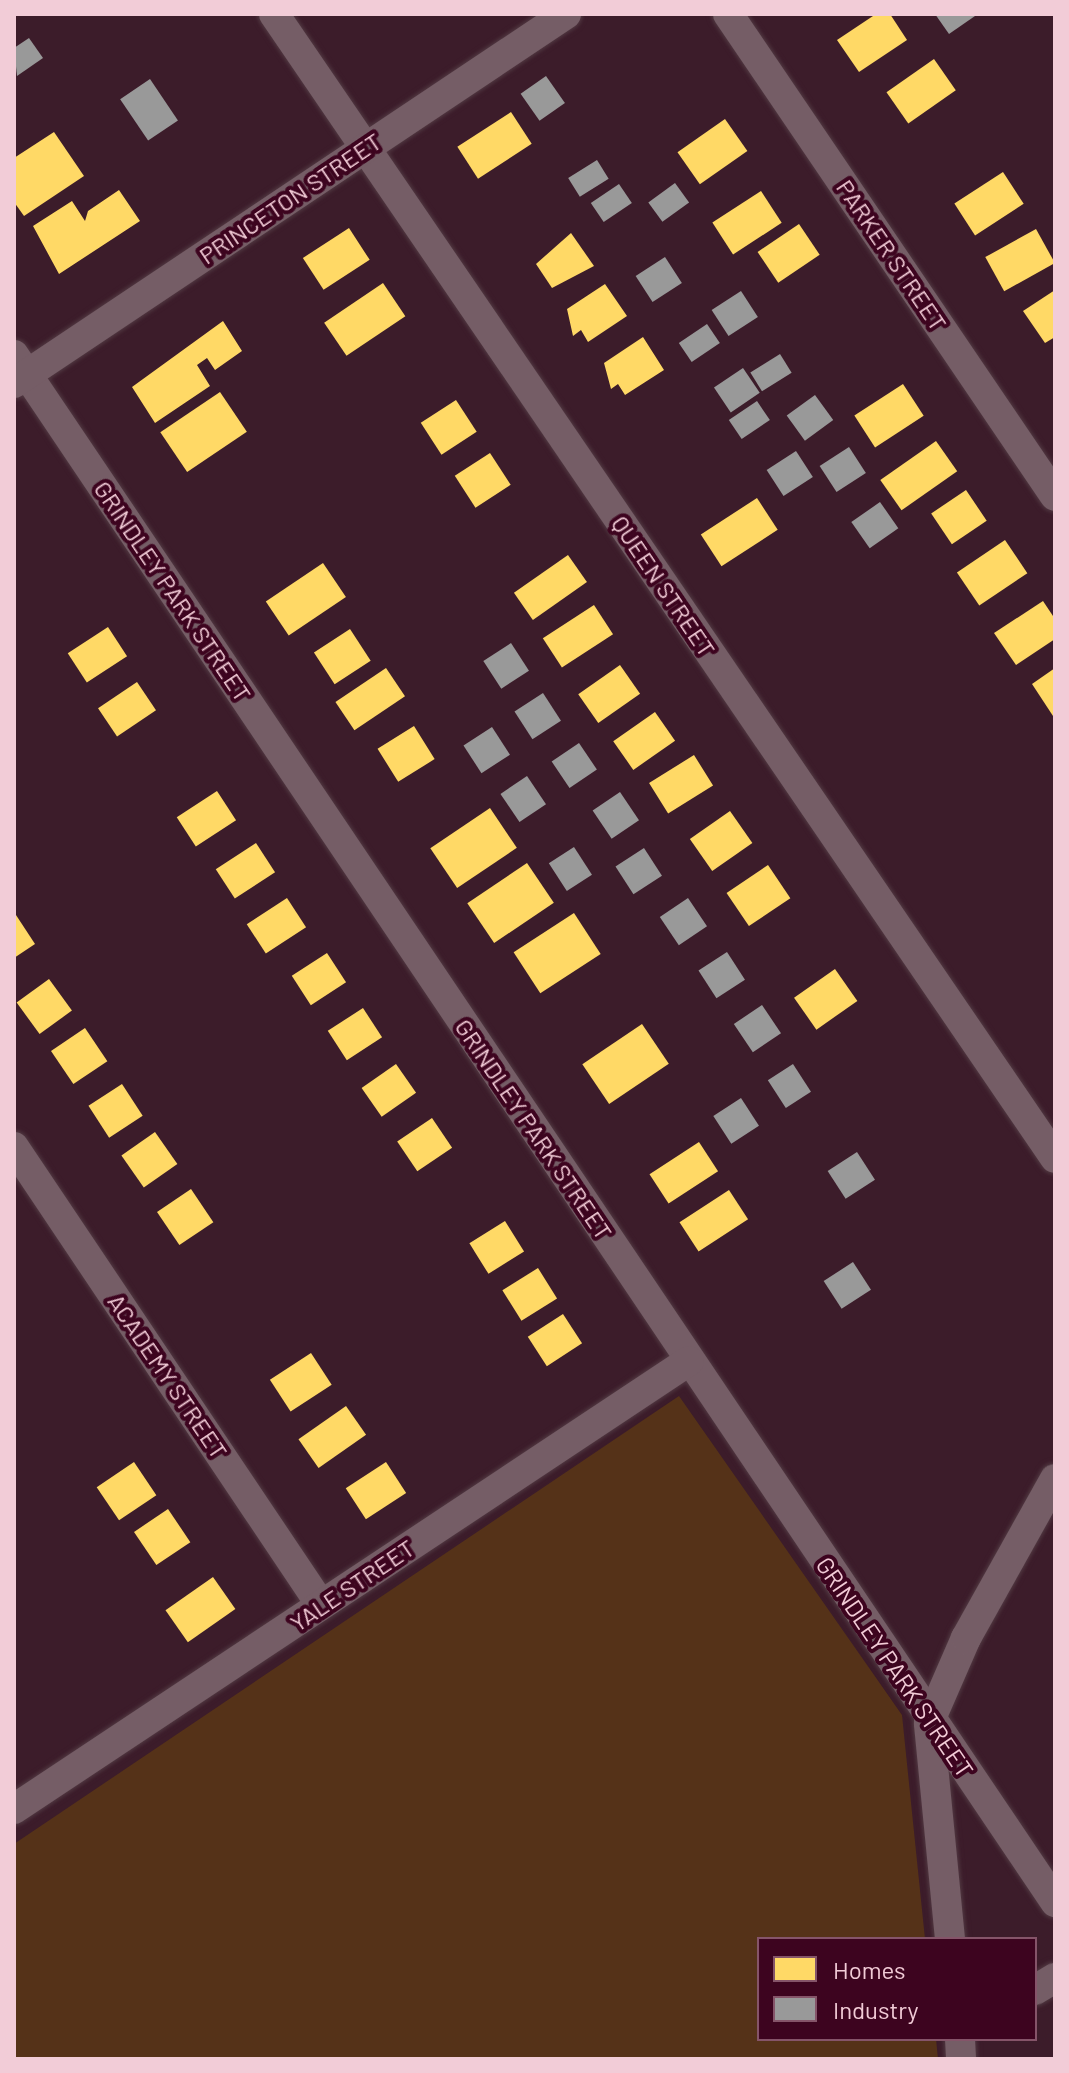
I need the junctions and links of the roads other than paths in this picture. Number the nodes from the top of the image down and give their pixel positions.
1 (274, 14) edge
2 (566, 14) edge
3 (728, 14) edge
4 (365, 147) junction
5 (18, 371) edge
6 (1055, 496) edge
7 (14, 1147) edge
8 (1055, 1158) edge
9 (689, 1361) junction
10 (1055, 1479) edge
11 (321, 1605) junction
12 (929, 1723) junction
13 (14, 1809) edge
14 (1055, 1902) edge
15 (950, 1937) edge
16 (1055, 1978) edge
17 (1037, 1989) edge

1 - 4 street, QUEEN STREET
2 - 4 street, PRINCETON STREET
3 - 6 street, PARKER STREET
4 - 5 street, PRINCETON STREET
4 - 8 street, QUEEN STREET
5 - 9 street, GRINDLEY PARK STREET
7 - 11 street, ACADEMY STREET
9 - 11 street, YALE STREET
9 - 12 street, GRINDLEY PARK STREET
10 - 12 street
11 - 13 street, YALE STREET
12 - 14 street, GRINDLEY PARK STREET
12 - 15 street
16 - 17 street

